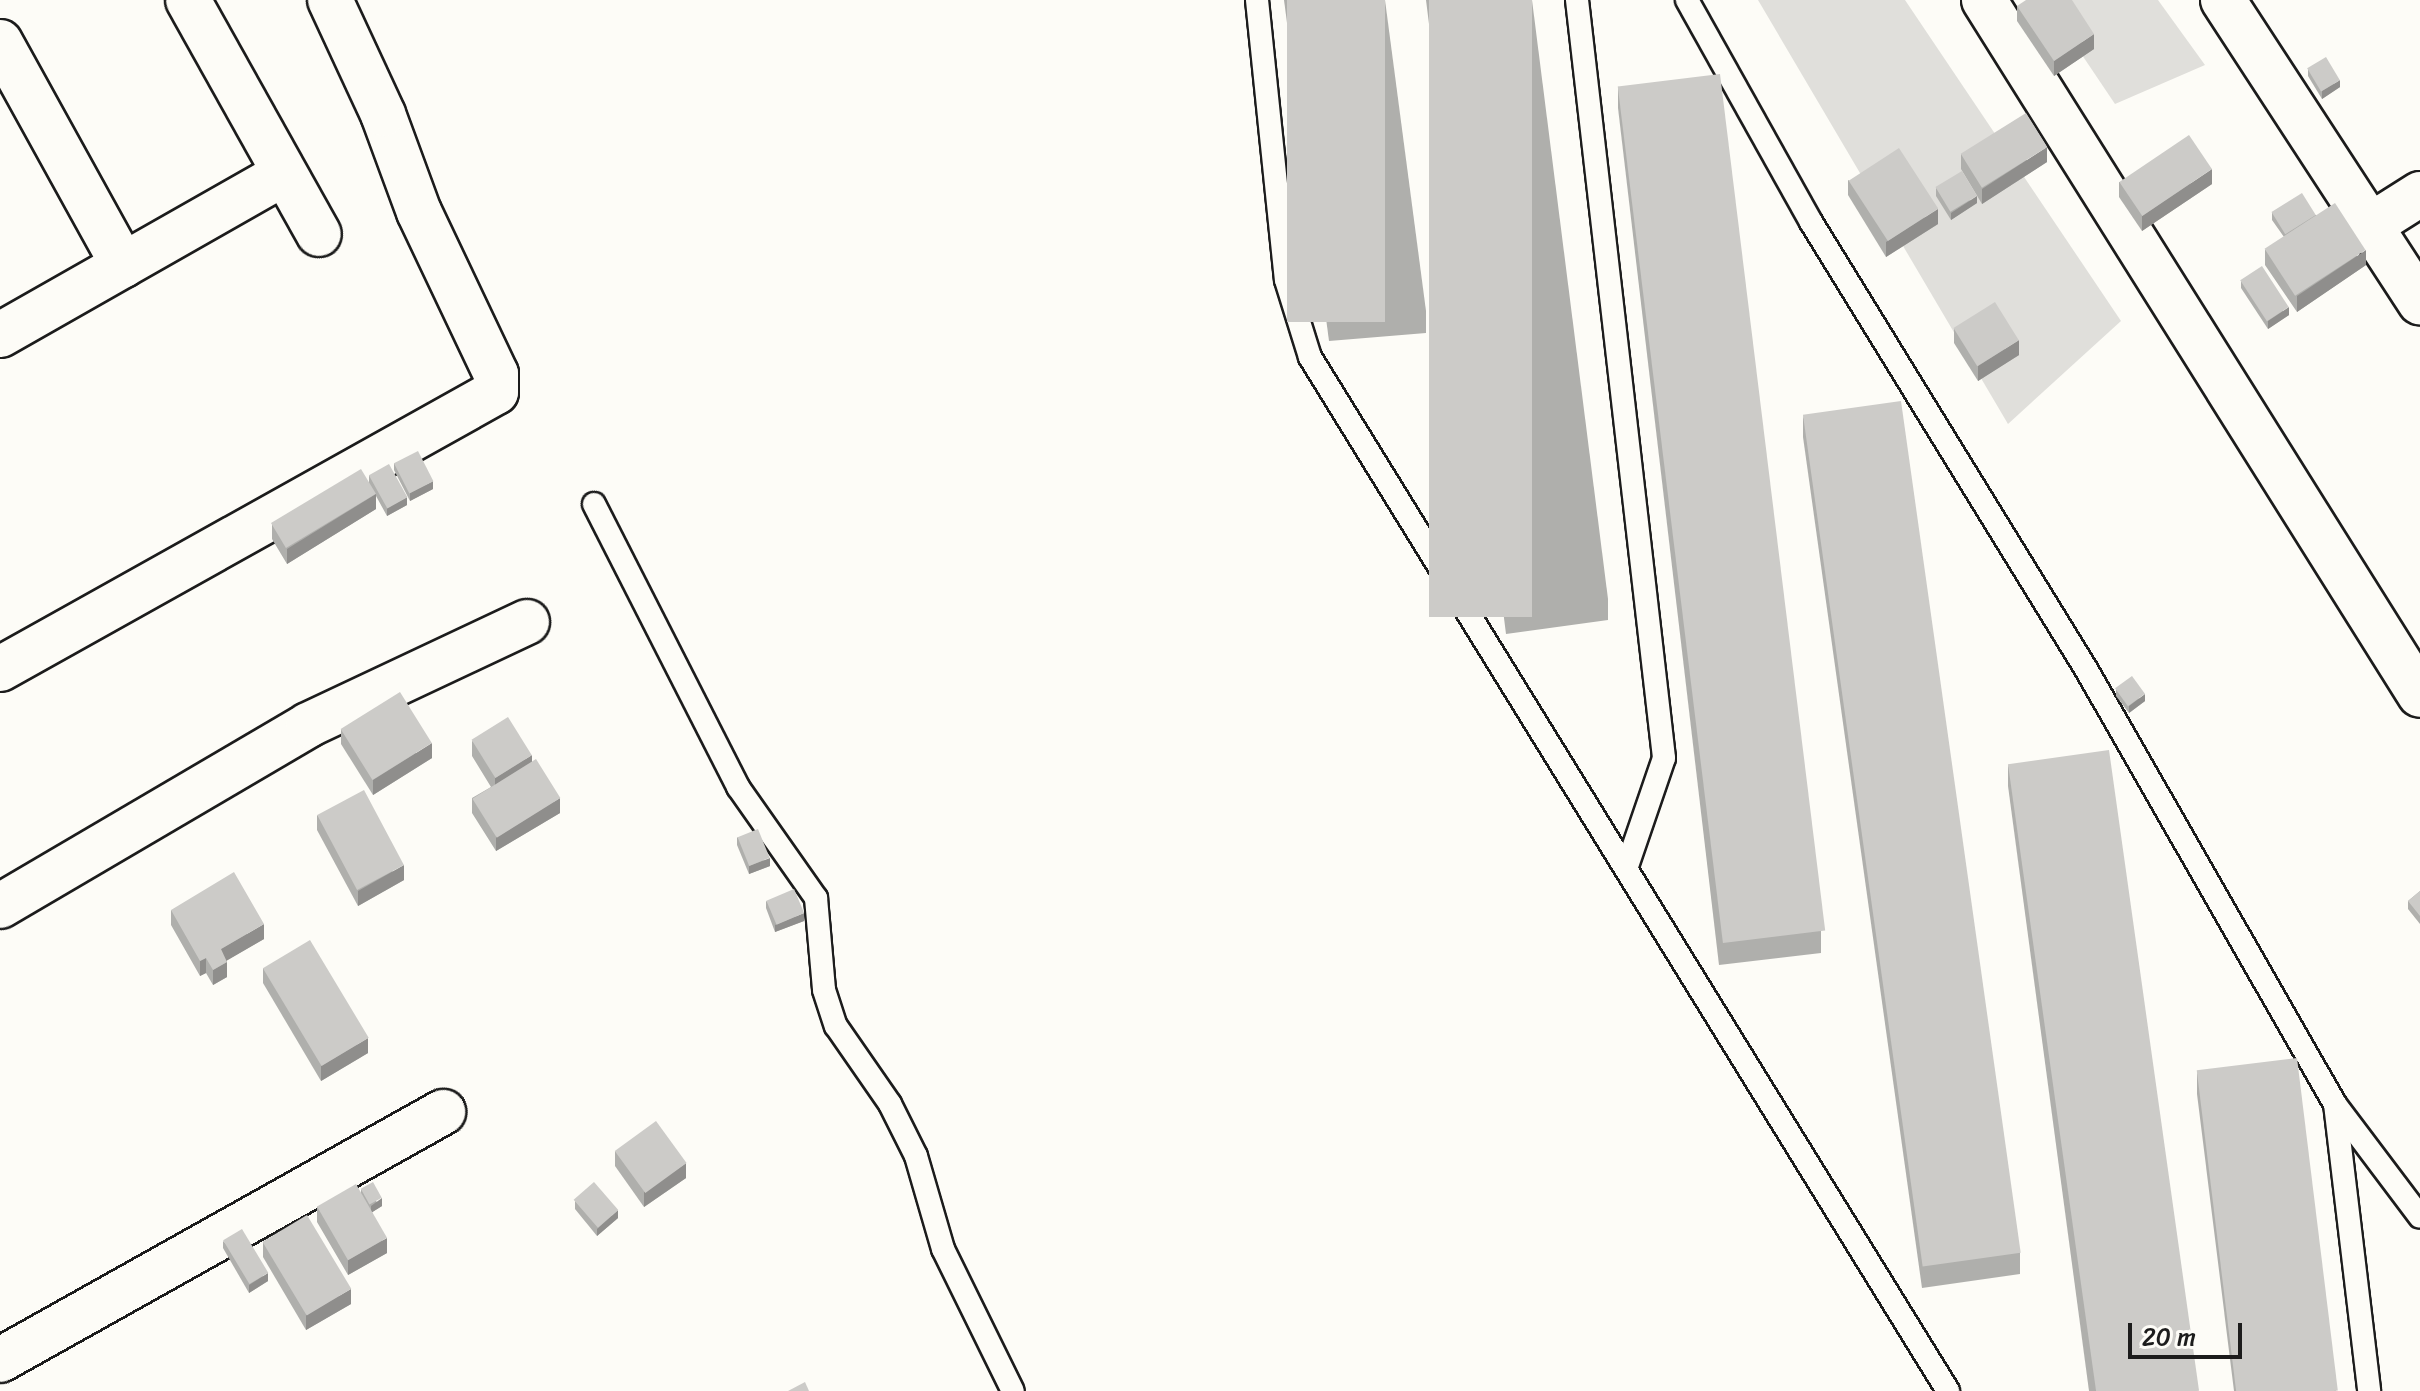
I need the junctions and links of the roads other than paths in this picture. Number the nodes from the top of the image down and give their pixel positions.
1 (188, 0) edge
2 (330, 0) edge
3 (1257, 0) edge
4 (1577, 0) edge
5 (1687, 0) edge
6 (1984, 0) edge
7 (2223, 0) edge
8 (0, 42) edge
9 (282, 175) junction
10 (2420, 194) edge
11 (2371, 225) junction
12 (319, 234) dead end
13 (123, 265) junction
14 (2420, 302) edge
15 (0, 335) edge
16 (594, 504) dead end
17 (527, 622) dead end
18 (0, 669) edge
19 (2420, 695) edge
20 (1627, 866) junction
21 (0, 906) edge
22 (2335, 1104) junction
23 (443, 1112) dead end
24 (2420, 1217) edge
25 (0, 1360) edge
26 (1013, 1391) edge
27 (1948, 1391) edge
28 (2369, 1391) edge

1 - 9 street
2 - 18 street
3 - 20 lane
4 - 20 lane
5 - 22 lane
6 - 19 street
7 - 11 street
8 - 13 street
9 - 12 street
9 - 13 street
10 - 11 street
11 - 14 street
13 - 15 street
16 - 26 lane
17 - 21 street
20 - 27 lane
22 - 24 lane
22 - 28 lane
23 - 25 street

